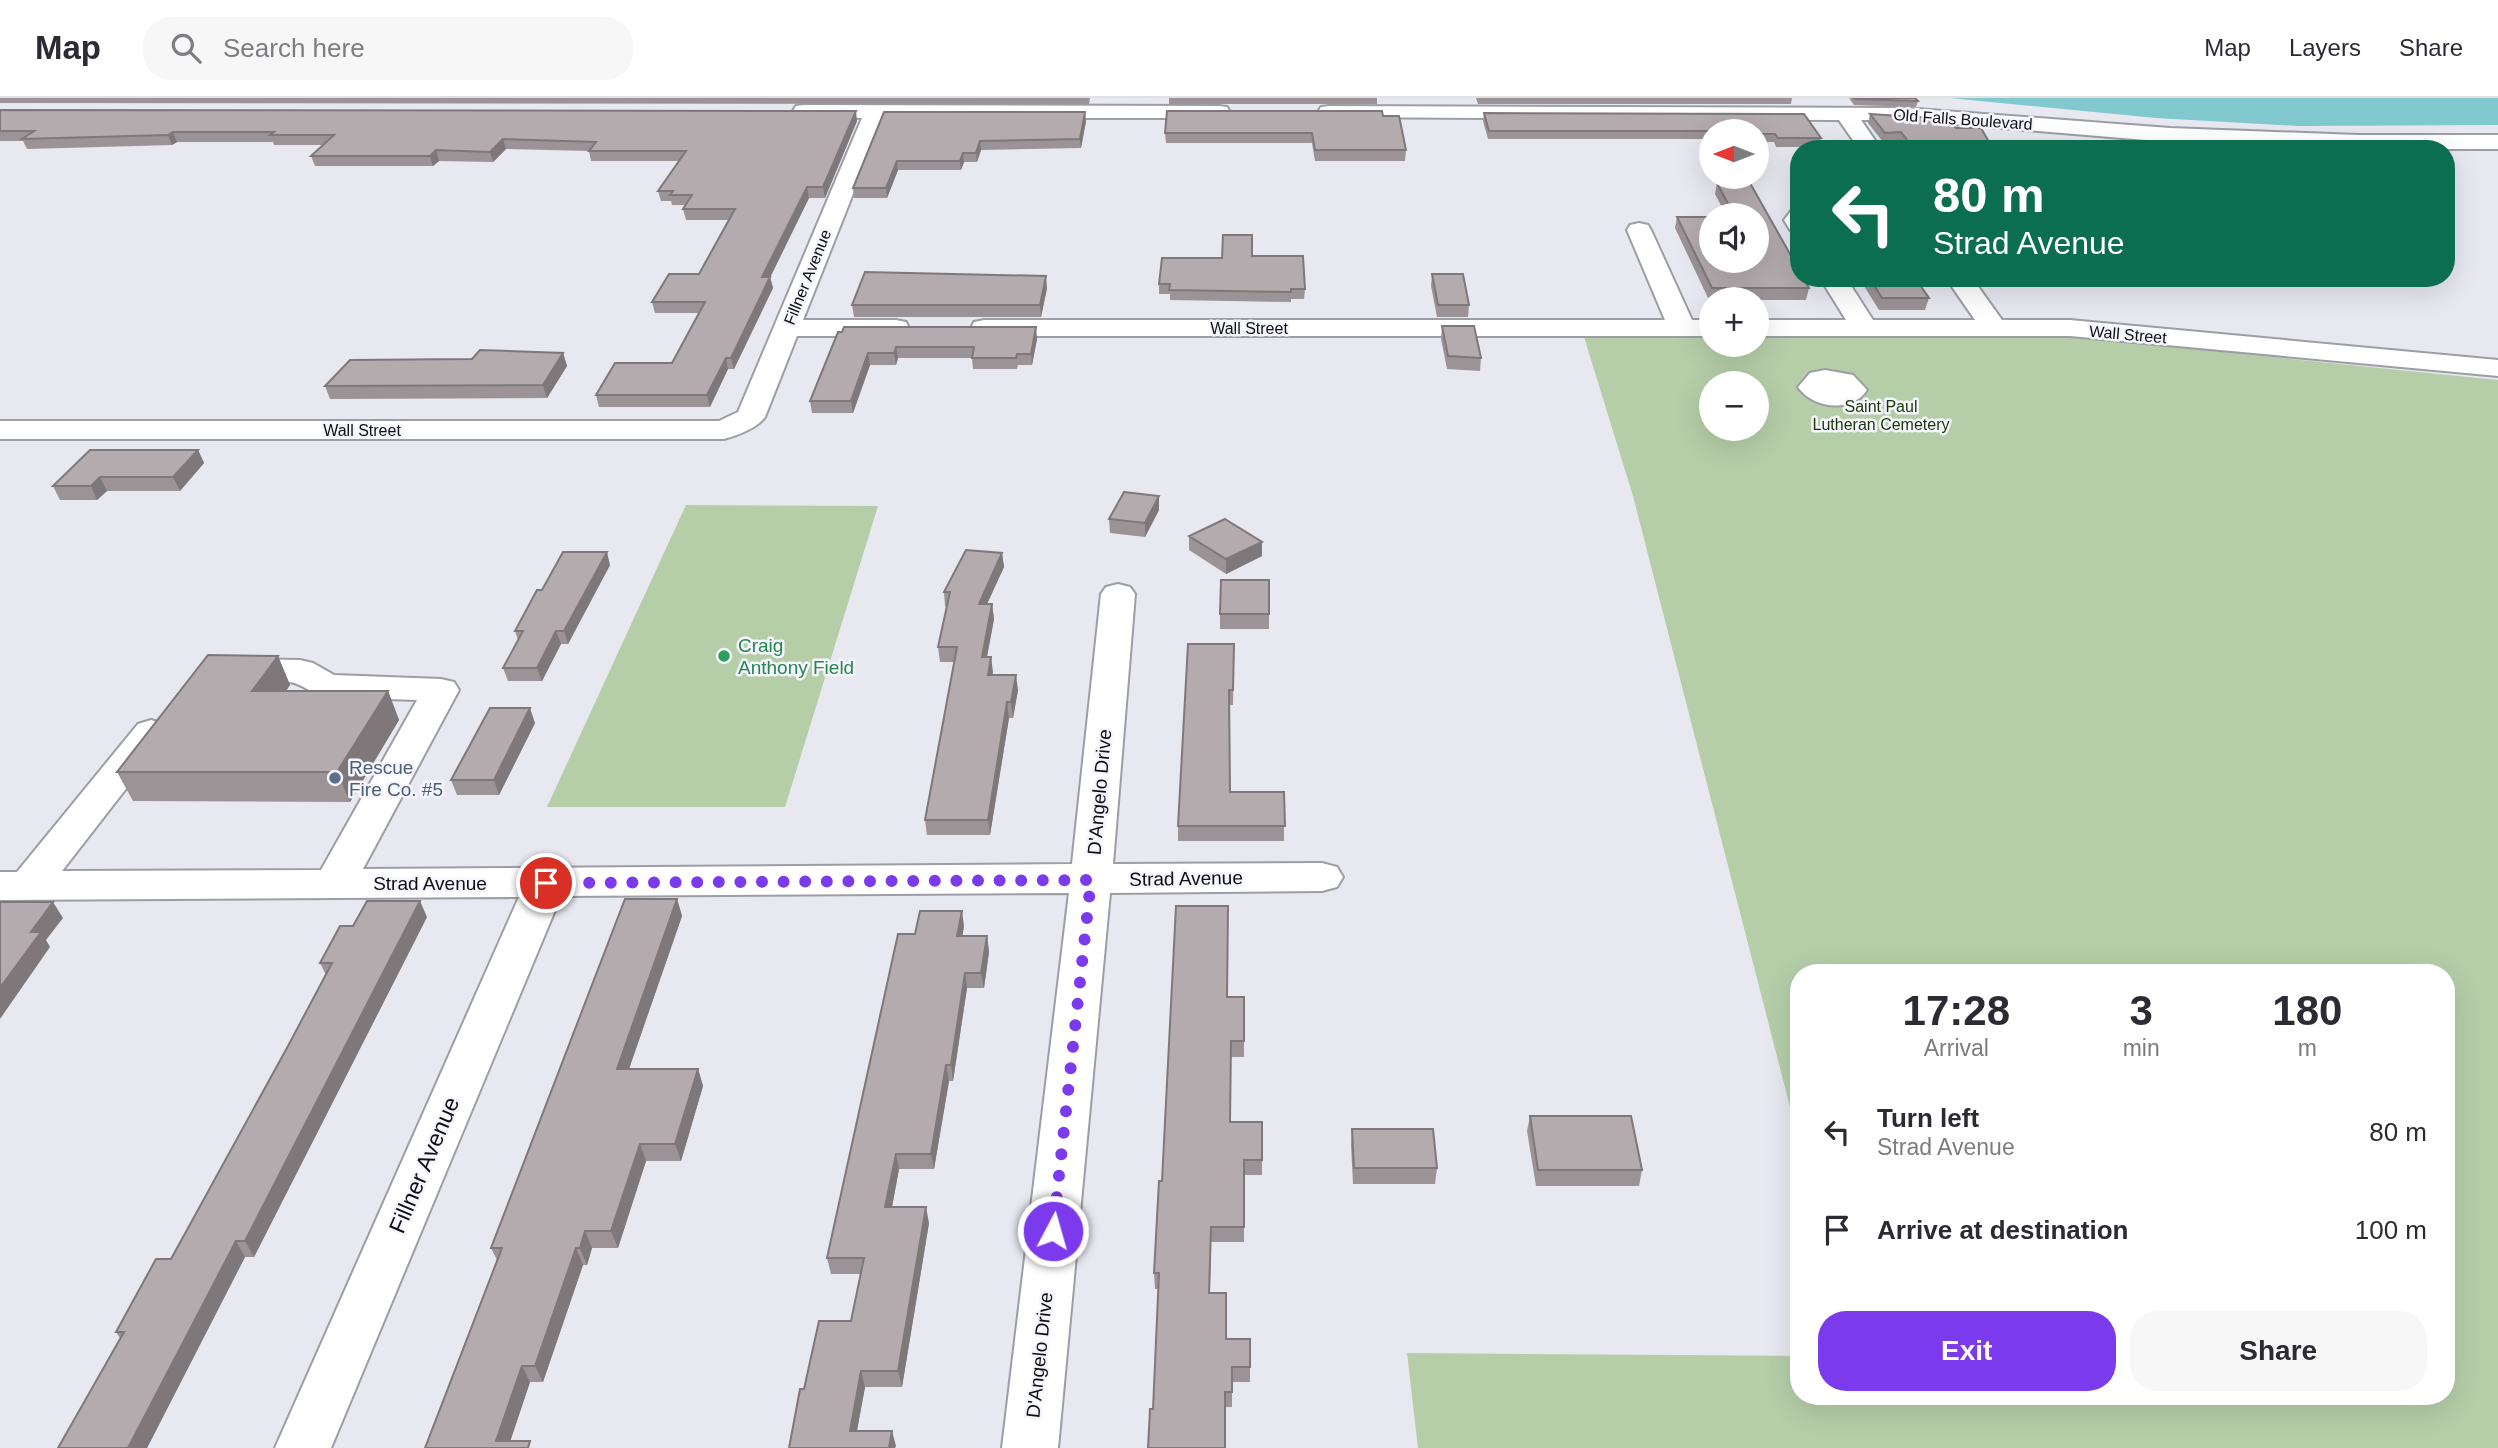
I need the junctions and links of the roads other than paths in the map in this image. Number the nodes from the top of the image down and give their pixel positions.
1 (996, 105) edge
2 (1400, 105) edge
3 (1235, 107) edge
4 (778, 111) edge
5 (875, 111) junction
6 (1310, 112) edge
7 (1845, 113) junction
8 (1864, 140) edge
9 (2157, 140) edge
10 (2498, 142) edge
11 (2455, 143) edge
12 (1639, 230) dead end
13 (1839, 287) edge
14 (1965, 287) edge
15 (1799, 327) junction
16 (786, 328) junction
17 (926, 328) edge
18 (954, 328) edge
19 (1682, 328) junction
20 (1699, 328) edge
21 (1769, 328) edge
22 (1865, 328) junction
23 (1994, 328) junction
24 (2498, 368) edge
25 (1826, 379) dead end
26 (724, 429) joint
27 (0, 430) edge
28 (1118, 594) dead end
29 (199, 670) edge
30 (175, 702) edge
31 (1322, 877) dead end
32 (1091, 880) junction
33 (546, 883) junction
34 (334, 884) junction
35 (14, 886) edge
36 (303, 1448) edge
37 (1030, 1448) edge

1 - 3 street
1 - 5 street
2 - 6 street, Old Falls Boulevard
2 - 7 street, Old Falls Boulevard
4 - 5 street
5 - 16 street, Fillner Avenue
7 - 8 street
7 - 9 street, Old Falls Boulevard
10 - 11 street, Old Falls Boulevard
12 - 19 street
13 - 22 street
14 - 23 street
15 - 21 street, Wall Street
15 - 22 street, Wall Street
15 - 25 street
16 - 17 street
16 - 26 street, Fillner Avenue
18 - 19 street, Wall Street
19 - 20 street, Wall Street
22 - 23 street, Wall Street
23 - 24 street, Wall Street
26 - 27 street, Wall Street
28 - 32 street, D'Angelo Drive
29 - 34 street
30 - 35 street
31 - 32 street, Strad Avenue
32 - 33 street, Strad Avenue
32 - 37 street, D'Angelo Drive
33 - 34 street, Strad Avenue
33 - 36 street, Fillner Avenue
34 - 35 street, Strad Avenue

